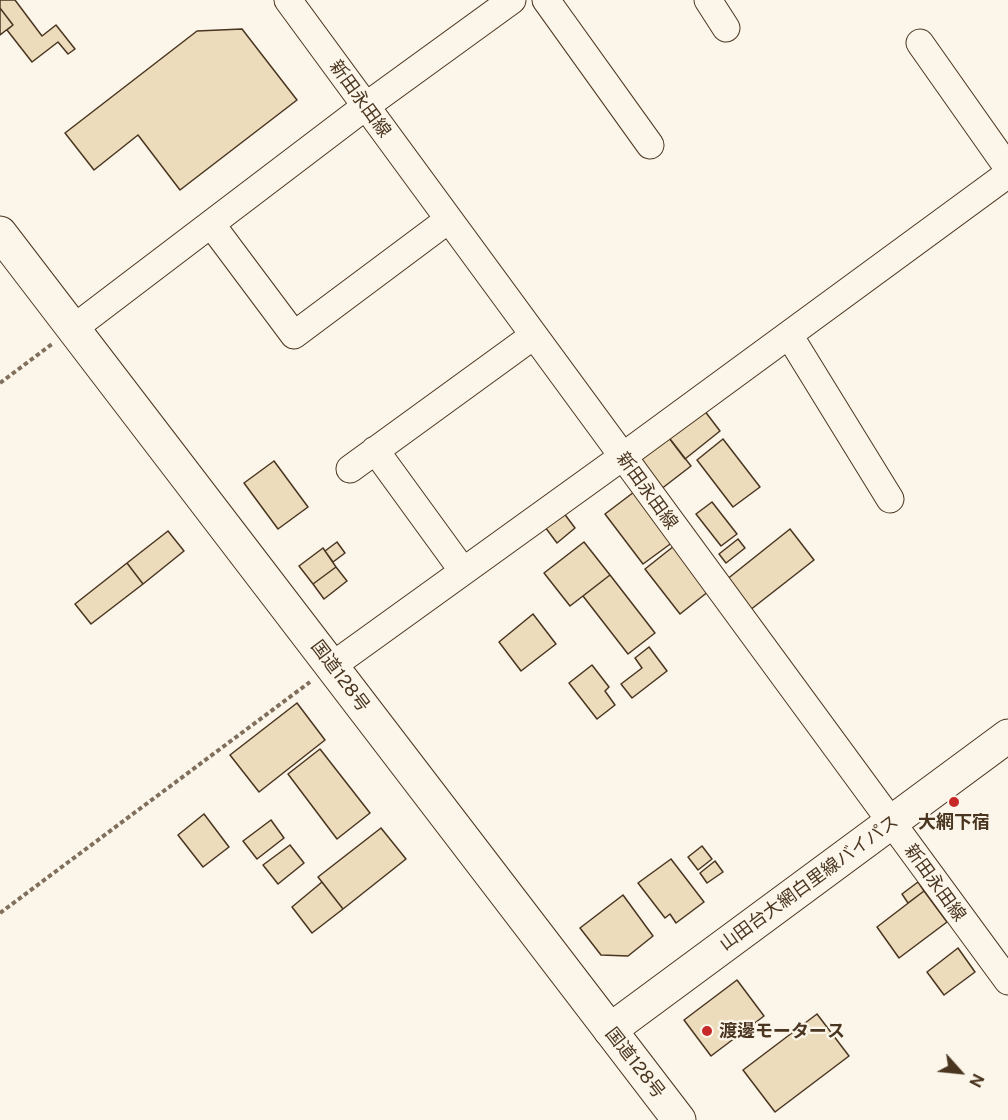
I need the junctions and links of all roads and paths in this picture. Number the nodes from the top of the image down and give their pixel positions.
1 (288, 0) edge
2 (512, 0) edge
3 (546, 0) edge
4 (708, 0) edge
5 (726, 28) dead end
6 (920, 43) dead end
7 (366, 106) junction
8 (650, 145) dead end
9 (1008, 168) edge
10 (1008, 174) edge
11 (448, 220) junction
12 (211, 224) junction
13 (0, 233) edge
14 (74, 328) junction
15 (789, 335) junction
16 (533, 336) junction
17 (0, 383) edge
18 (375, 450) junction
19 (622, 458) junction
20 (350, 469) dead end
21 (890, 499) dead end
22 (463, 571) junction
23 (332, 666) junction
24 (1008, 736) edge
25 (891, 823) junction
26 (0, 913) edge
27 (1008, 981) edge
28 (610, 1030) junction
29 (679, 1120) edge

1 - 7 street, 新田永田線
2 - 7 street
3 - 8 street
4 - 5 street
6 - 9 street
7 - 11 street, 新田永田線
7 - 12 street
10 - 15 street
11 - 12 street
11 - 16 street, 新田永田線
12 - 14 street
13 - 14 main road, 国道128号
14 - 17 path
14 - 23 main road, 国道128号
15 - 19 street
15 - 21 street
16 - 18 street
16 - 19 street, 新田永田線
18 - 20 street
18 - 22 street
19 - 22 street
19 - 25 street, 新田永田線
22 - 23 street
23 - 26 path
23 - 28 main road, 国道128号
24 - 25 main road, 山田台大網白里線バイパス
25 - 27 street, 新田永田線
25 - 28 main road, 山田台大網白里線バイパス
28 - 29 main road, 国道128号

